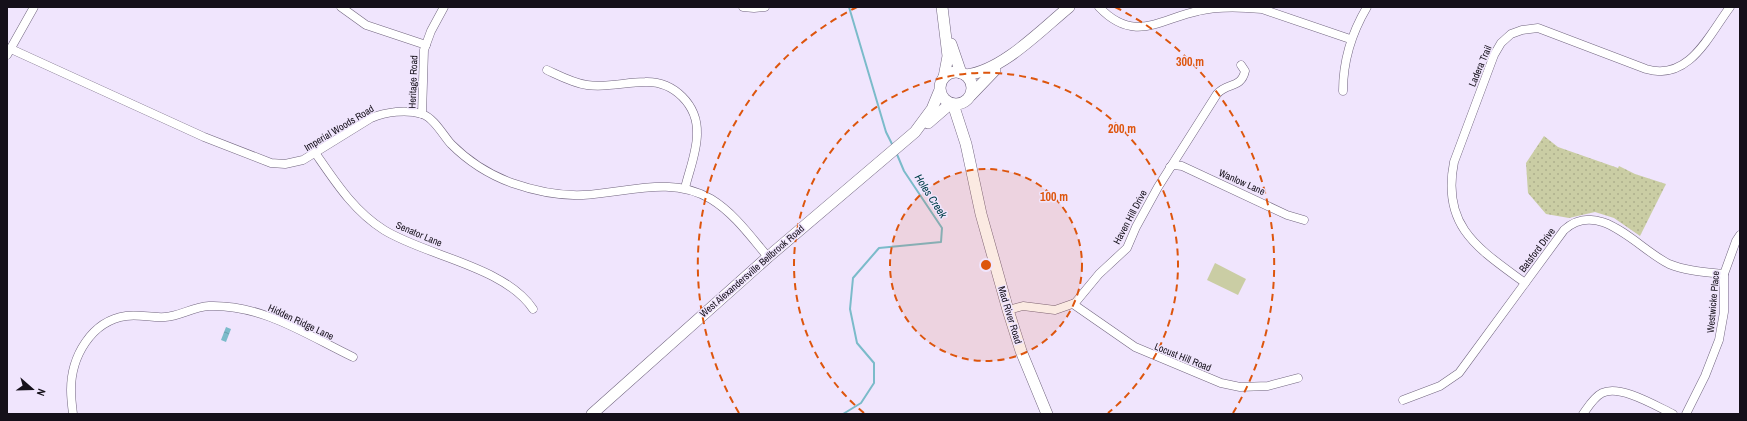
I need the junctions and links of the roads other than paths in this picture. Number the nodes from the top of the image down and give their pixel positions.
1 (34, 7) edge
2 (341, 7) edge
3 (444, 7) edge
4 (743, 7) edge
5 (765, 7) edge
6 (942, 7) edge
7 (1069, 7) edge
8 (1099, 7) edge
9 (1367, 7) edge
10 (1730, 7) edge
11 (945, 27) junction
12 (1350, 39) junction
13 (426, 45) junction
14 (9, 52) edge
15 (998, 65) junction
16 (1241, 65) dead end
17 (547, 70) dead end
18 (964, 74) junction
19 (944, 77) junction
20 (1343, 91) dead end
21 (939, 92) junction
22 (968, 98) junction
23 (951, 104) junction
24 (422, 114) junction
25 (915, 132) junction
26 (966, 144) junction
27 (316, 154) junction
28 (1170, 168) junction
29 (685, 188) junction
30 (1304, 220) dead end
31 (1740, 235) edge
32 (768, 256) junction
33 (1724, 274) junction
34 (1525, 283) junction
35 (1073, 304) junction
36 (532, 309) dead end
37 (1008, 310) junction
38 (353, 357) dead end
39 (1298, 378) dead end
40 (1403, 400) dead end
41 (73, 414) edge
42 (592, 414) edge
43 (1047, 414) edge
44 (1583, 414) edge
45 (1673, 414) edge
46 (1686, 414) edge

1 - 14 street
2 - 13 street
3 - 13 street, Heritage Road
4 - 5 street
6 - 11 main road
7 - 15 main road
8 - 12 street
9 - 12 street
10 - 34 street, Ladera Trail
11 - 18 main road
11 - 19 main road
12 - 20 street
13 - 24 street, Heritage Road
14 - 27 street, Imperial Woods Road
15 - 18 main road
15 - 22 main road
16 - 28 street, Haven Hill Drive
17 - 29 street
18 - 19 main road
18 - 22 main road
19 - 21 main road, West Alexandersville Bellbrook Road
21 - 23 main road
21 - 25 main road, West Alexandersville Bellbrook Road
22 - 23 main road
22 - 26 main road, Mad River Road
23 - 25 main road, West Alexandersville Bellbrook Road
23 - 26 main road, Mad River Road
24 - 27 street, Imperial Woods Road
24 - 29 street
25 - 32 main road, West Alexandersville Bellbrook Road
26 - 37 main road, Mad River Road
27 - 36 street, Senator Lane
28 - 30 street, Wanlow Lane
28 - 35 street, Haven Hill Drive
29 - 32 street
31 - 33 street, Westwicke Place
32 - 42 main road, West Alexandersville Bellbrook Road
33 - 34 street, Batsford Drive
33 - 46 street, Westwicke Place
34 - 40 street, Batsford Drive
35 - 37 street
35 - 39 street, Locust Hill Road
37 - 43 main road, Mad River Road
38 - 41 street, Hidden Ridge Lane
44 - 45 street

